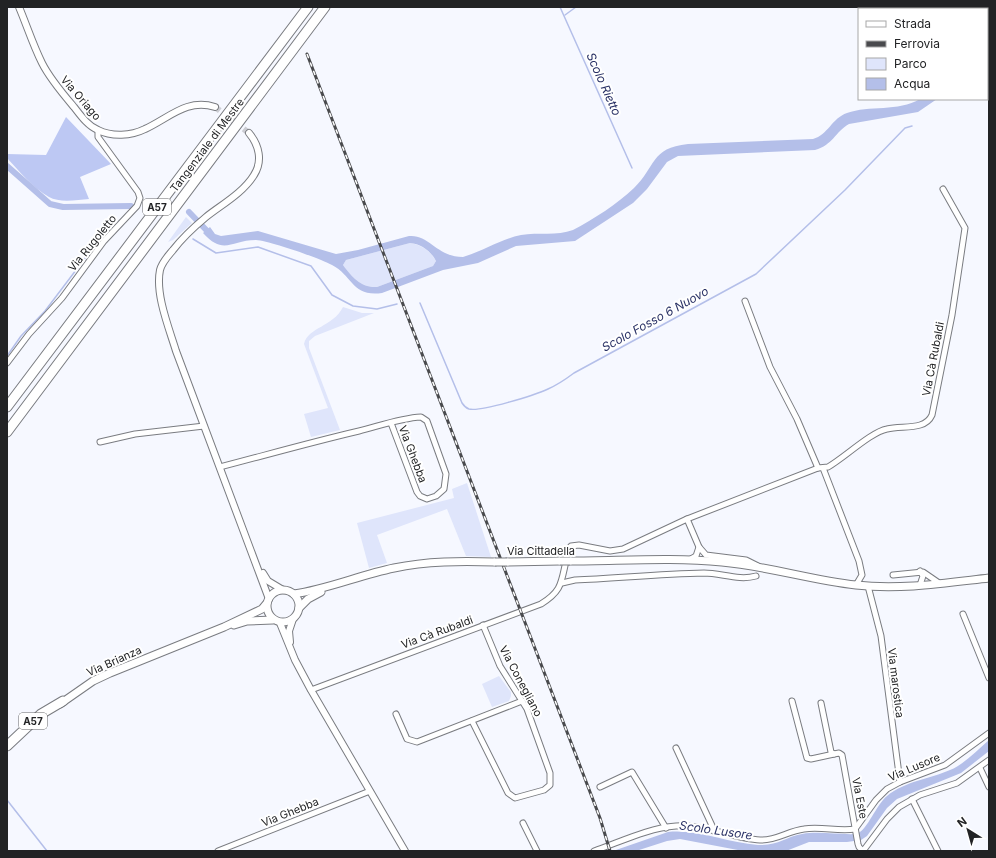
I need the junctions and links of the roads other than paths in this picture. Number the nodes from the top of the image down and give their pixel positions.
1 (19, 7) edge
2 (308, 7) edge
3 (325, 7) edge
4 (215, 107) tunnel mouth
5 (98, 130) junction
6 (249, 133) tunnel mouth
7 (943, 189) dead end
8 (745, 301) dead end
9 (7, 363) edge
10 (7, 407) edge
11 (393, 423) junction
12 (204, 426) junction
13 (7, 432) edge
14 (100, 442) dead end
15 (220, 467) junction
16 (821, 468) junction
17 (687, 519) junction
18 (699, 547) junction
19 (686, 560) junction
20 (257, 565) junction
21 (758, 566) junction
22 (920, 571) junction
23 (893, 575) dead end
24 (756, 576) dead end
25 (989, 578) edge
26 (562, 583) junction
27 (939, 583) junction
28 (920, 585) junction
29 (856, 586) junction
30 (868, 586) junction
31 (328, 588) junction
32 (282, 590) junction
33 (294, 594) junction
34 (268, 601) junction
35 (299, 608) junction
36 (963, 614) dead end
37 (293, 620) junction
38 (276, 621) junction
39 (483, 625) junction
40 (224, 627) junction
41 (291, 652) junction
42 (989, 678) edge
43 (311, 690) junction
44 (792, 700) dead end
45 (63, 701) junction
46 (522, 701) junction
47 (822, 703) dead end
48 (396, 714) dead end
49 (472, 721) junction
50 (989, 733) edge
51 (7, 746) edge
52 (676, 748) dead end
53 (7, 752) edge
54 (834, 754) junction
55 (989, 760) edge
56 (980, 768) junction
57 (900, 782) junction
58 (600, 787) dead end
59 (989, 787) edge
60 (370, 791) junction
61 (912, 799) junction
62 (523, 823) dead end
63 (666, 828) junction
64 (856, 830) junction
65 (716, 832) junction
66 (218, 851) edge
67 (405, 851) edge
68 (537, 851) edge
69 (594, 851) edge
70 (863, 851) edge
71 (938, 851) edge

1 - 5 street, Via Oriago
2 - 10 highway, Tangenziale di Mestre / A57
3 - 13 highway, Tangenziale di Mestre / A57
4 - 5 street, Via Oriago
5 - 9 street, Via Rugoletto
6 - 12 street
7 - 16 street, Via Cà Rubaldi
8 - 16 street
11 - 11 street, Via Ghebba
11 - 15 street, Via Ghebba
12 - 14 street
12 - 15 street
15 - 20 street
16 - 17 street, Via Cà Rubaldi
16 - 29 street
17 - 18 street
17 - 26 street, Via Cà Rubaldi
18 - 19 street
18 - 21 street
19 - 21 main road, Via Cittadella
19 - 31 main road, Via Cittadella, bridge
20 - 32 street
20 - 34 street
21 - 29 main road, Via Cittadella
22 - 23 street
22 - 27 street
22 - 28 street
24 - 26 street
25 - 27 main road, Via Cittadella
26 - 39 street, Via Cà Rubaldi
27 - 28 main road, Via Cittadella
28 - 30 main road, Via Cittadella
29 - 30 main road, Via Cittadella
30 - 57 street, Via marostica
31 - 33 main road, Via Cittadella
31 - 35 main road, Via Cittadella
32 - 33 main road
32 - 34 main road
33 - 35 main road
34 - 38 main road
34 - 40 main road, Via Brianza
35 - 37 main road
36 - 42 street
37 - 38 main road
37 - 41 street
38 - 40 main road, Via Brianza
38 - 41 street
39 - 43 street, Via Cà Rubaldi
39 - 46 street, Via Conegliano
40 - 45 main road, Via Brianza
41 - 43 street
43 - 60 street
44 - 54 street
45 - 51 highway, A57
45 - 53 main road, Via Brianza
46 - 49 street
46 - 49 street, Via Conegliano
47 - 54 street, Via Este
48 - 49 street
50 - 57 street, Via Lusore
52 - 65 street
54 - 64 street, Via Este
55 - 56 street
56 - 59 street
56 - 61 street
57 - 64 street, Via Lusore
58 - 63 street
60 - 66 street, Via Ghebba
60 - 67 street
61 - 70 street
61 - 71 street
62 - 68 street
63 - 65 street
63 - 69 street
64 - 65 street
64 - 70 street, Via Este

